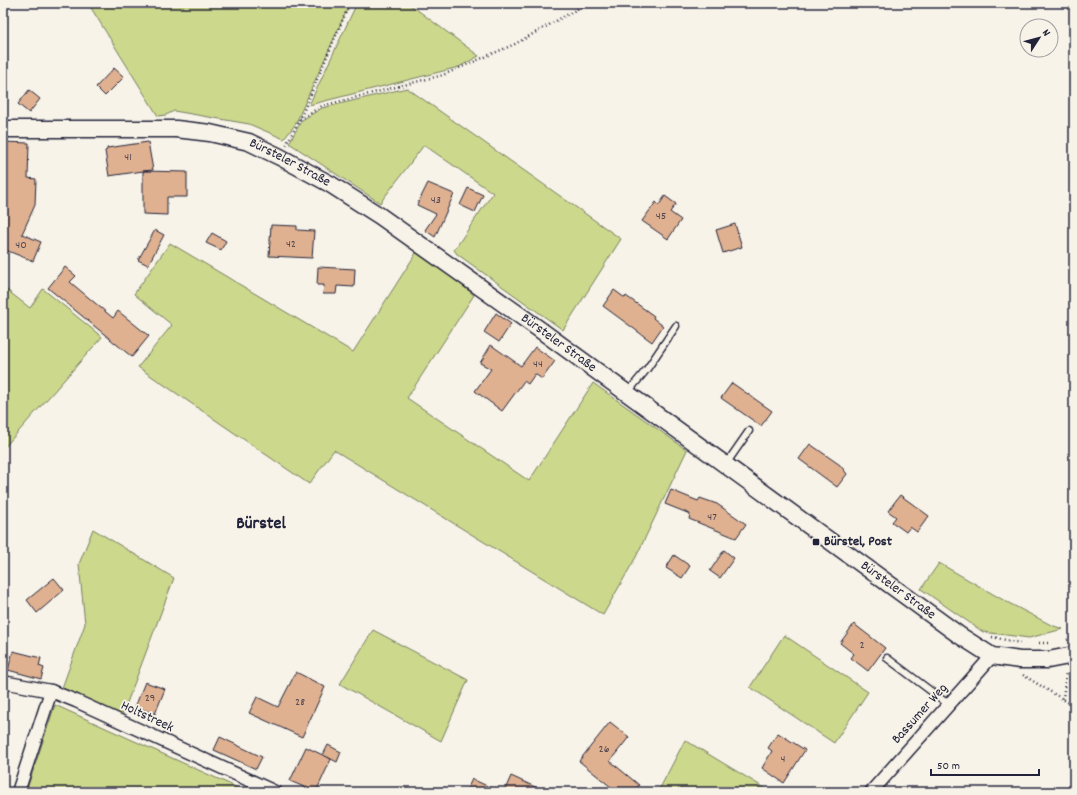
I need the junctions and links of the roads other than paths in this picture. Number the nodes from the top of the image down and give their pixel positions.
1 (3, 128) edge
2 (676, 326) dead end
3 (627, 394) junction
4 (749, 431) dead end
5 (726, 464) junction
6 (1067, 651) edge
7 (992, 656) junction
8 (887, 658) dead end
9 (3, 682) edge
10 (51, 691) junction
11 (948, 704) junction
12 (18, 792) edge
13 (275, 792) edge
14 (870, 792) edge

1 - 3 street, Bürsteler Straße
2 - 3 lane
3 - 5 street, Bürsteler Straße
4 - 5 lane
5 - 7 street, Bürsteler Straße
6 - 7 street, Bürsteler Straße
7 - 11 street, Bassumer Weg
8 - 11 lane
9 - 10 street, Holtstreek
10 - 12 street
10 - 13 street, Holtstreek
11 - 14 street, Bassumer Weg

